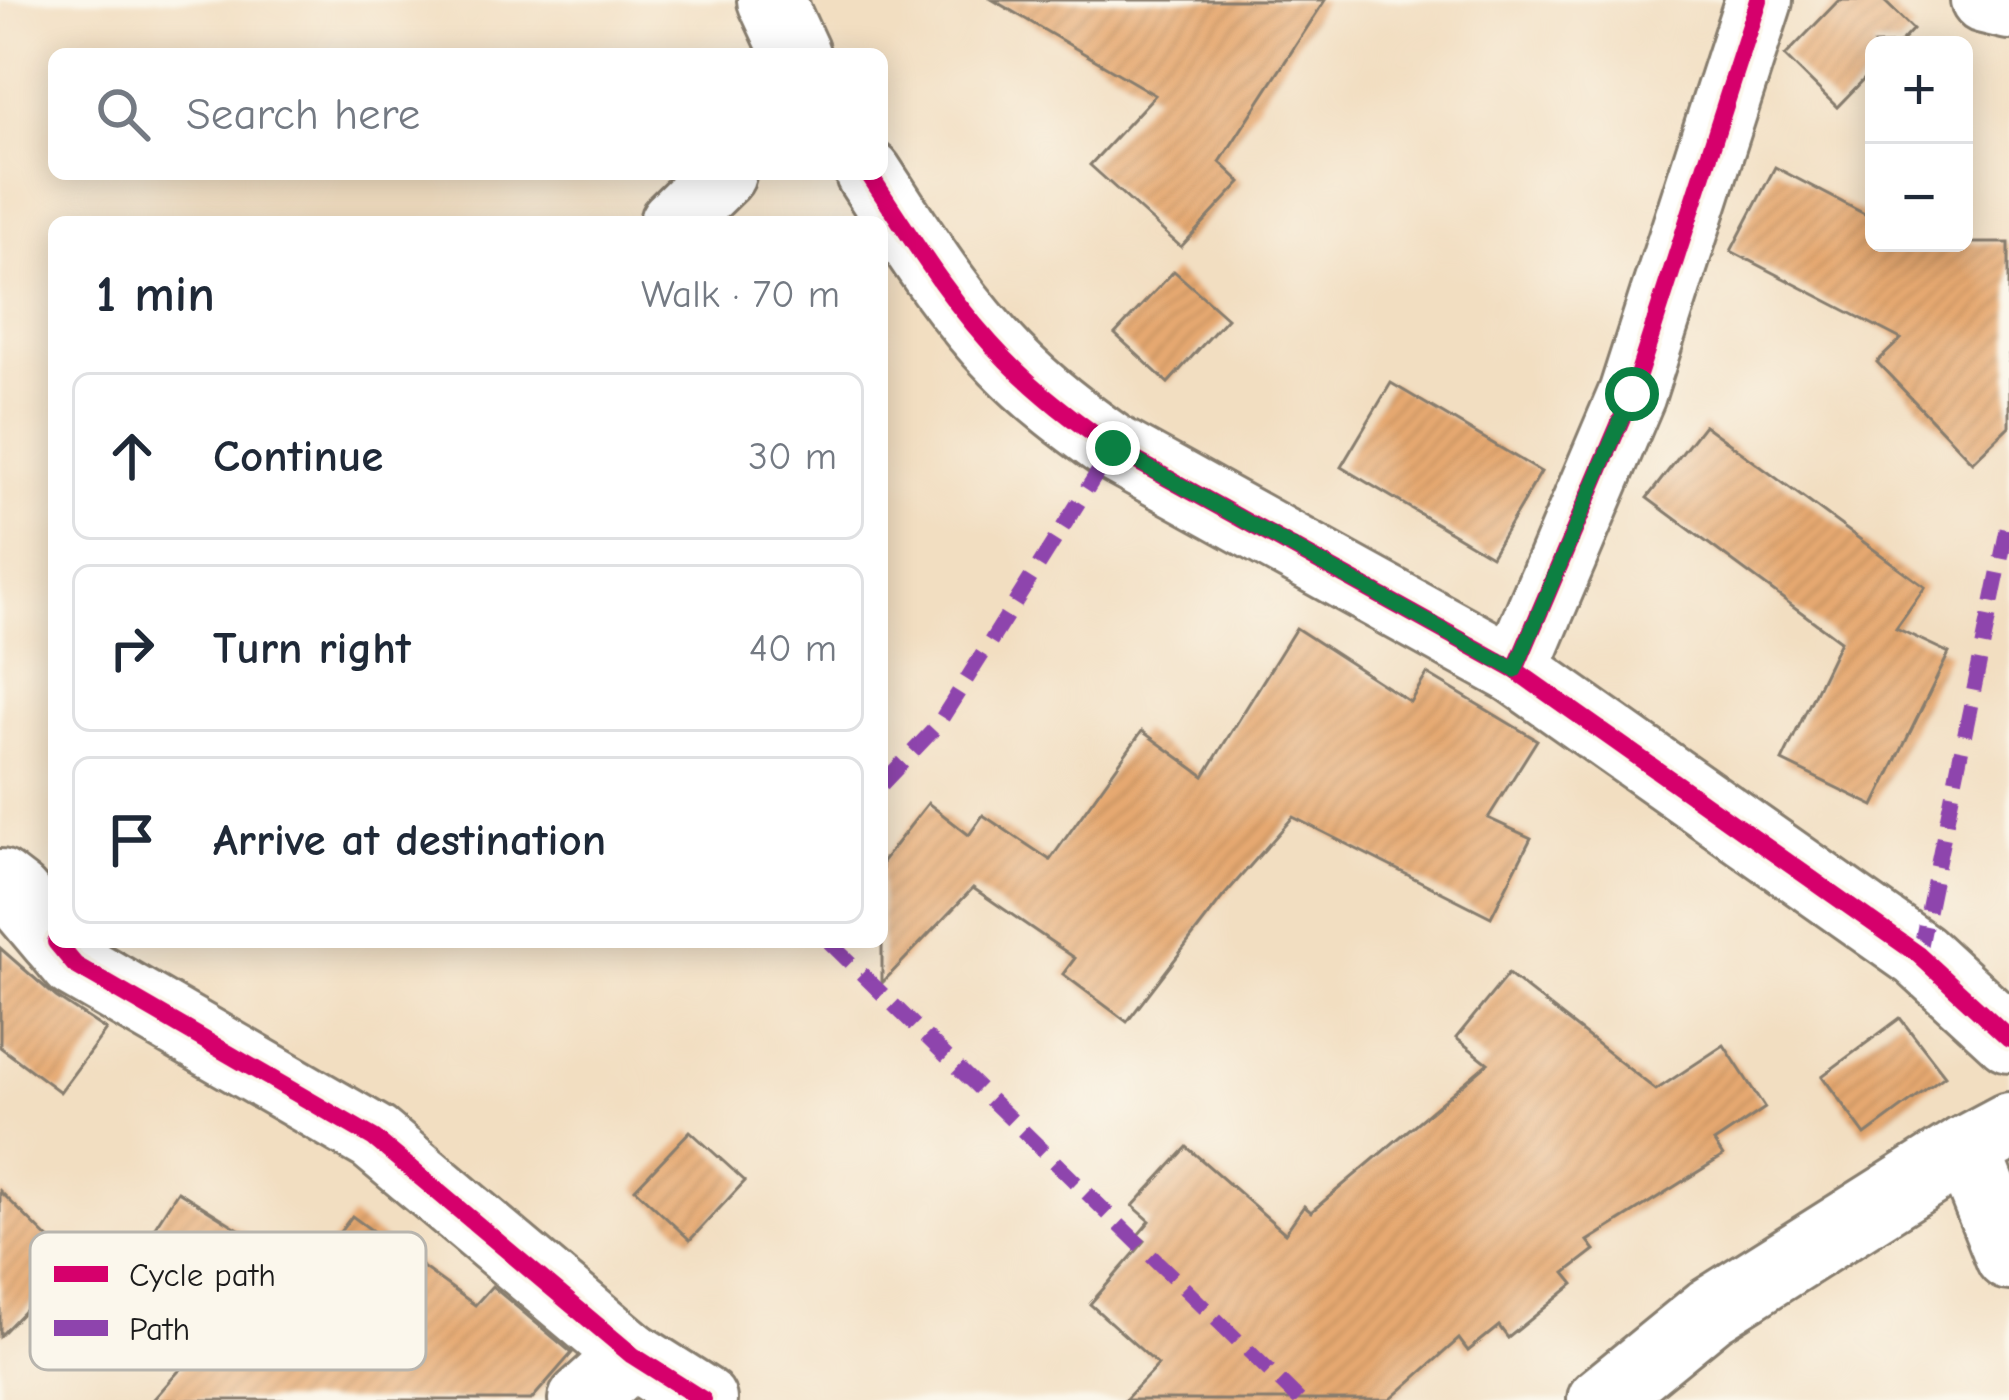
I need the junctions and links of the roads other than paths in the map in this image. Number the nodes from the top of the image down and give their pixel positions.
1 (771, 0) edge
2 (1759, 0) edge
3 (1984, 0) edge
4 (2009, 6) edge
5 (793, 48) edge
6 (716, 180) edge
7 (873, 180) edge
8 (680, 216) edge
9 (1515, 670) junction
10 (63, 948) edge
11 (2009, 1038) edge
12 (1987, 1137) edge
13 (2009, 1257) edge
14 (632, 1355) junction
15 (583, 1400) edge
16 (703, 1400) edge
17 (1600, 1400) edge

1 - 5 street
2 - 9 street
3 - 4 street
6 - 8 street
7 - 9 street
9 - 11 street
10 - 14 street
12 - 13 street
12 - 17 street
14 - 15 street
14 - 16 street

